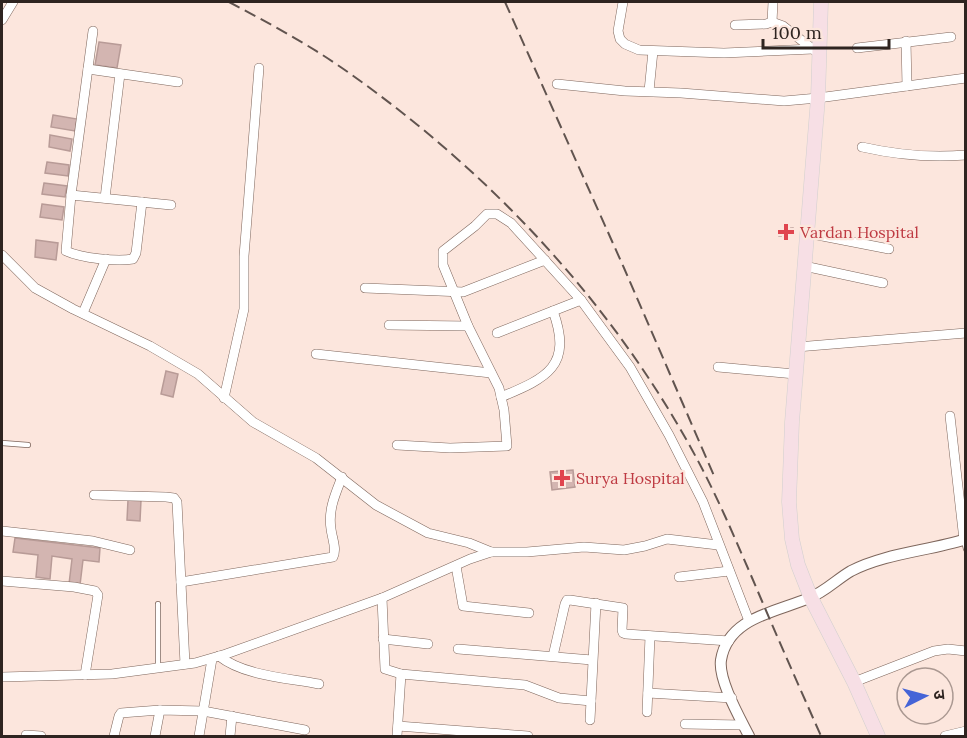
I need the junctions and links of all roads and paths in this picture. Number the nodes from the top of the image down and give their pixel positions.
1 (13, 2) edge
2 (623, 2) edge
3 (773, 2) edge
4 (821, 2) edge
5 (2, 20) edge
6 (771, 22) junction
7 (735, 25) dead end
8 (93, 31) dead end
9 (951, 37) dead end
10 (906, 41) junction
11 (857, 48) dead end
12 (653, 51) junction
13 (816, 51) junction
14 (259, 68) dead end
15 (88, 69) junction
16 (120, 74) junction
17 (966, 78) edge
18 (178, 82) dead end
19 (557, 84) dead end
20 (907, 86) junction
21 (649, 92) junction
22 (818, 98) junction
23 (862, 147) dead end
24 (966, 155) edge
25 (71, 195) junction
26 (105, 198) junction
27 (142, 202) junction
28 (171, 205) dead end
29 (807, 233) junction
30 (889, 249) dead end
31 (2, 255) edge
32 (106, 259) junction
33 (545, 260) junction
34 (804, 266) junction
35 (883, 283) dead end
36 (365, 288) dead end
37 (455, 292) junction
38 (581, 300) junction
39 (553, 311) junction
40 (83, 313) junction
41 (389, 325) dead end
42 (468, 326) junction
43 (497, 333) dead end
44 (966, 333) edge
45 (797, 347) junction
46 (316, 354) dead end
47 (718, 367) dead end
48 (491, 373) junction
49 (795, 374) junction
50 (501, 397) junction
51 (224, 398) junction
52 (950, 417) dead end
53 (2, 443) edge
54 (28, 445) dead end
55 (397, 445) dead end
56 (342, 477) junction
57 (94, 495) dead end
58 (2, 531) edge
59 (965, 543) edge
60 (718, 545) junction
61 (130, 550) dead end
62 (492, 552) junction
63 (456, 566) junction
64 (729, 571) junction
65 (679, 577) dead end
66 (2, 581) edge
67 (181, 582) junction
68 (382, 597) junction
69 (811, 598) junction
70 (596, 603) junction
71 (158, 604) dead end
72 (529, 613) dead end
73 (749, 621) junction
74 (650, 636) junction
75 (383, 639) junction
76 (729, 641) junction
77 (428, 644) dead end
78 (458, 649) dead end
79 (966, 651) edge
80 (553, 656) junction
81 (215, 658) junction
82 (592, 660) junction
83 (185, 664) junction
84 (158, 668) junction
85 (401, 674) junction
86 (85, 675) junction
87 (2, 677) edge
88 (854, 682) junction
89 (319, 684) dead end
90 (648, 693) junction
91 (732, 698) junction
92 (591, 701) junction
93 (160, 711) junction
94 (203, 711) junction
95 (647, 712) dead end
96 (232, 716) junction
97 (590, 720) dead end
98 (685, 724) dead end
99 (743, 725) junction
100 (305, 730) dead end
101 (397, 731) edge
102 (966, 731) edge
103 (26, 735) edge
104 (41, 736) edge
105 (114, 736) edge
106 (155, 736) edge
107 (198, 736) edge
108 (230, 736) edge
109 (528, 736) edge
110 (748, 736) edge
111 (878, 736) edge
112 (945, 736) edge

1 - 5 street
2 - 12 street
3 - 6 street
4 - 13 main road
6 - 7 street
6 - 13 street
8 - 15 street
9 - 10 street
10 - 11 street
10 - 20 street
12 - 13 street
12 - 21 street
13 - 22 main road
14 - 51 street
15 - 16 street
15 - 25 street
16 - 18 street
16 - 26 street
17 - 20 street
19 - 21 street
20 - 22 street
21 - 22 street
22 - 29 main road
23 - 24 street
25 - 26 street
25 - 32 street
26 - 27 street
27 - 28 street
27 - 32 street
29 - 30 street
29 - 34 main road
31 - 40 street
32 - 40 street
33 - 37 street
33 - 37 street
33 - 38 street
34 - 35 street
34 - 45 main road
36 - 37 street
37 - 42 street
38 - 39 street
38 - 60 street
39 - 43 street
39 - 50 street
40 - 51 street
41 - 42 street
42 - 48 street
44 - 45 street
45 - 49 main road
46 - 48 street
47 - 49 street
48 - 50 street
49 - 69 main road
50 - 55 street
51 - 56 street
52 - 59 street
53 - 54 lane
56 - 62 street
56 - 67 street
57 - 67 street
58 - 61 street
59 - 69 street
60 - 62 street
60 - 64 street
62 - 63 street
63 - 68 street
63 - 72 street
64 - 65 street
64 - 73 street
66 - 86 street
67 - 83 street
68 - 75 street
68 - 81 street
69 - 73 street
69 - 88 main road
70 - 74 street
70 - 80 street
70 - 82 street
71 - 84 lane
73 - 76 street
74 - 76 street
74 - 90 street
75 - 77 street
75 - 85 street
76 - 91 street
78 - 80 street
79 - 88 street
80 - 82 street
81 - 83 street
81 - 89 street
81 - 94 street
82 - 92 street
83 - 84 street
84 - 86 street
85 - 92 street
85 - 101 street
86 - 87 street
88 - 111 main road
90 - 91 street
90 - 95 street
91 - 99 street
92 - 97 street
93 - 94 street
93 - 105 street
93 - 106 street
94 - 96 street
94 - 107 street
96 - 100 street
96 - 108 street
98 - 99 street
99 - 110 street
101 - 109 street
102 - 112 street
103 - 104 street

